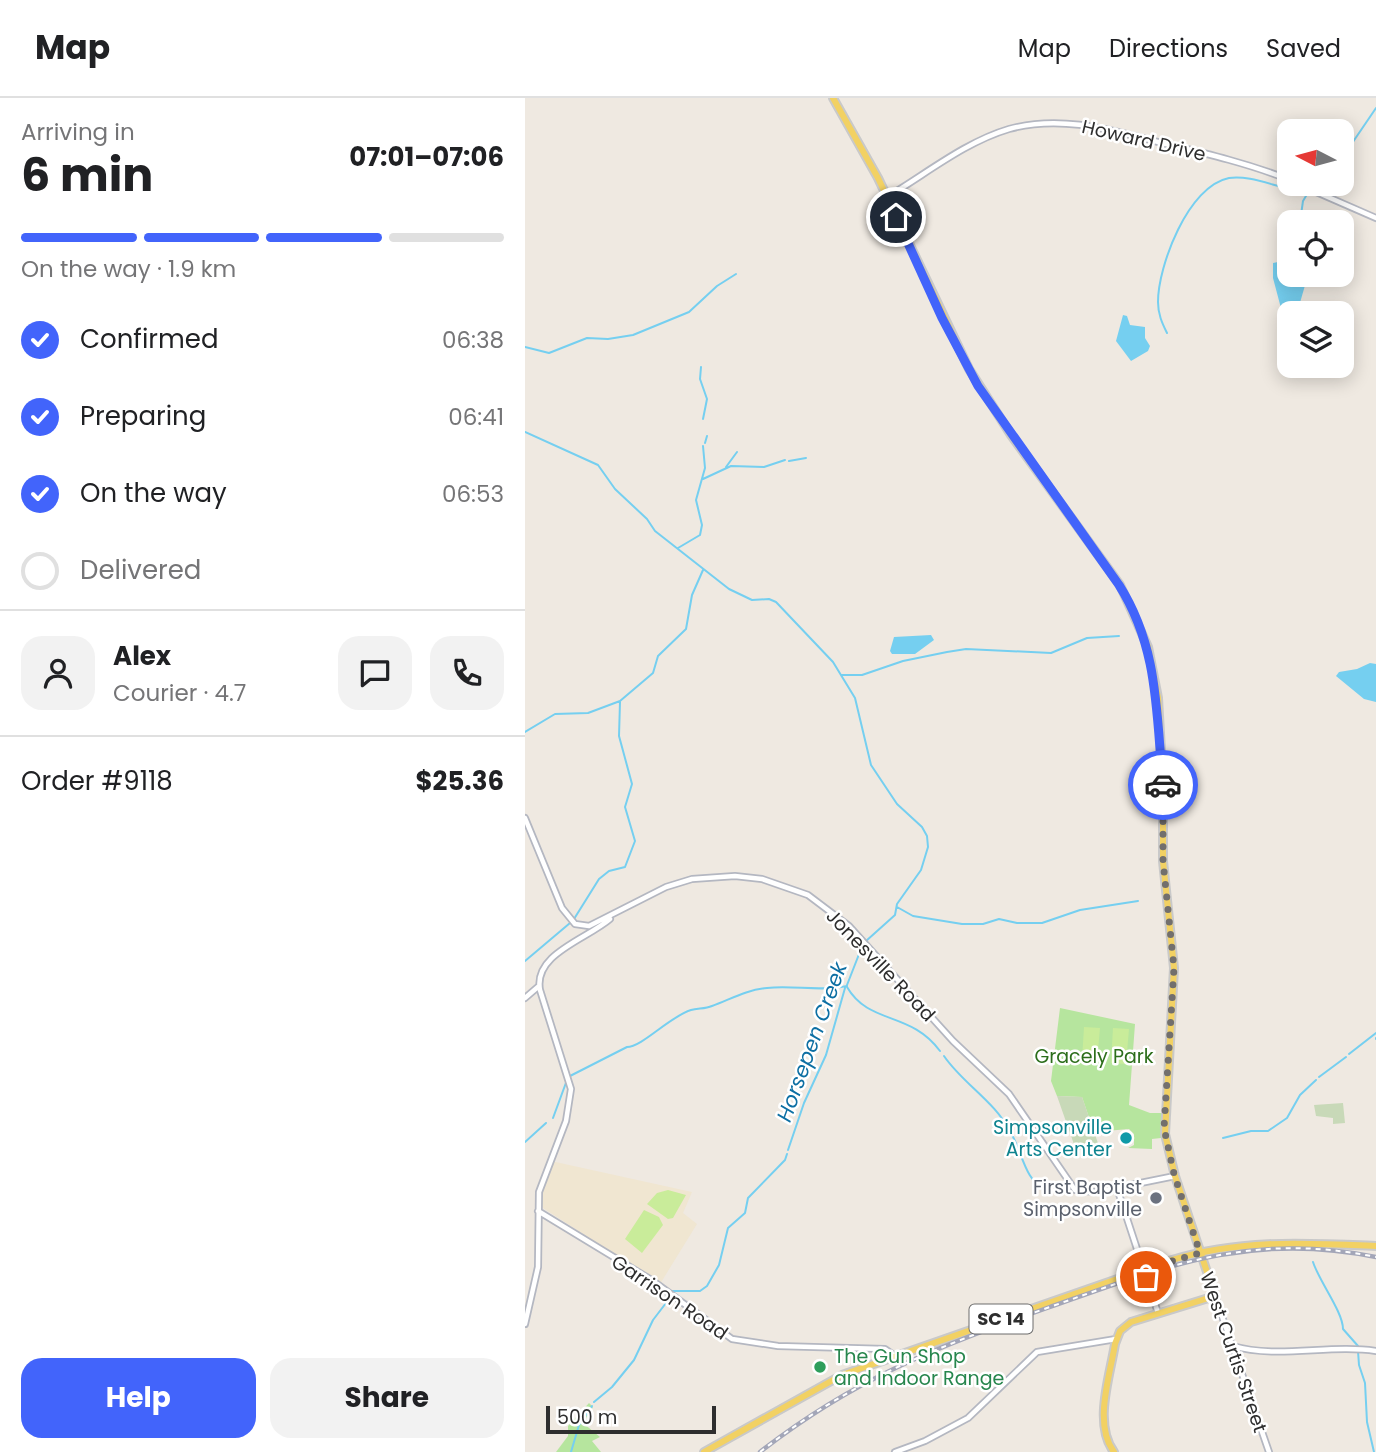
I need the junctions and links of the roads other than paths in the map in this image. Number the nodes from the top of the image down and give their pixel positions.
1 (833, 98) edge
2 (1277, 175) edge
3 (1326, 196) edge
4 (887, 197) junction
5 (1376, 218) edge
6 (525, 818) edge
7 (599, 925) junction
8 (539, 986) junction
9 (525, 998) edge
10 (1175, 1177) junction
11 (1117, 1188) junction
12 (538, 1211) junction
13 (1376, 1246) edge
14 (1200, 1253) junction
15 (1144, 1269) junction
16 (1215, 1296) junction
17 (1158, 1313) junction
18 (525, 1324) edge
19 (1117, 1339) junction
20 (1232, 1345) junction
21 (1376, 1351) edge
22 (896, 1356) junction
23 (704, 1452) edge
24 (895, 1452) edge
25 (1114, 1452) edge
26 (1269, 1452) edge

1 - 4 main road, West Curtis Street
2 - 4 street, Howard Drive
3 - 5 street
4 - 10 main road, West Curtis Street
6 - 7 street
7 - 8 street, Jonesville Road
7 - 11 street, Jonesville Road
8 - 9 street
8 - 12 street
10 - 11 street, Jonesville Road
10 - 14 main road, West Curtis Street
11 - 15 street
12 - 18 street
12 - 22 street, Garrison Road
13 - 14 main road, SC 14
14 - 15 main road, SC 14
14 - 16 main road, West Curtis Street
15 - 17 street
15 - 22 main road, SC 14
16 - 17 main road
16 - 20 street, West Curtis Street
17 - 19 main road
19 - 24 street
19 - 25 main road
20 - 21 street
20 - 26 street, West Curtis Street
22 - 23 main road, SC 14

